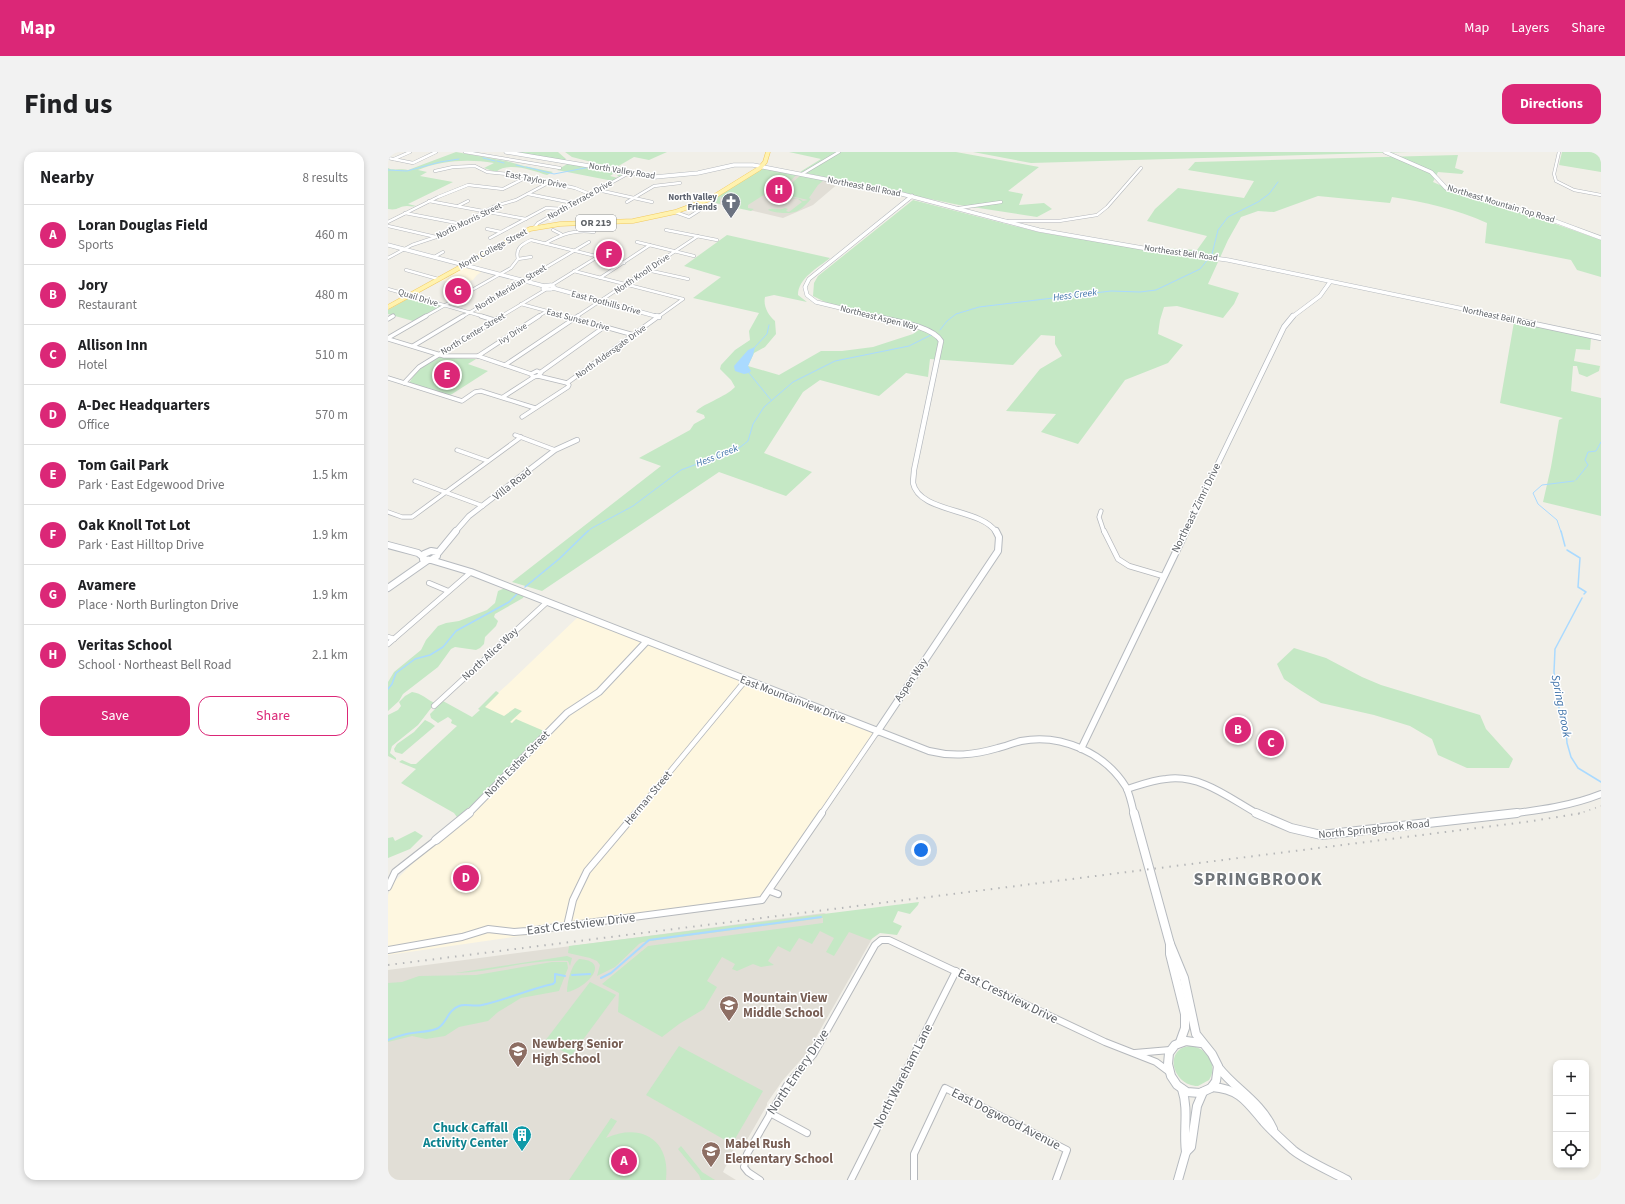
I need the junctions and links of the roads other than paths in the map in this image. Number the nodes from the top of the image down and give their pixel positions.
1 (410, 152) edge
2 (436, 152) edge
3 (465, 152) edge
4 (506, 152) edge
5 (768, 152) edge
6 (839, 152) edge
7 (1385, 152) edge
8 (1559, 152) edge
9 (513, 153) junction
10 (388, 158) edge
11 (394, 159) junction
12 (503, 159) junction
13 (762, 166) junction
14 (560, 168) dead end
15 (1141, 168) dead end
16 (435, 171) dead end
17 (629, 173) dead end
18 (802, 174) junction
19 (527, 177) junction
20 (550, 182) junction
21 (680, 183) dead end
22 (598, 190) junction
23 (528, 194) junction
24 (590, 194) junction
25 (1601, 195) edge
26 (912, 196) junction
27 (634, 198) junction
28 (429, 201) junction
29 (468, 201) dead end
30 (627, 202) dead end
31 (652, 202) dead end
32 (1000, 202) dead end
33 (574, 203) junction
34 (458, 206) junction
35 (959, 208) junction
36 (563, 209) junction
37 (700, 210) dead end
38 (485, 211) junction
39 (675, 212) junction
40 (405, 213) junction
41 (526, 218) junction
42 (1003, 221) junction
43 (388, 222) edge
44 (462, 224) junction
45 (388, 226) edge
46 (487, 228) dead end
47 (534, 228) junction
48 (553, 230) dead end
49 (666, 230) dead end
50 (501, 232) junction
51 (594, 232) dead end
52 (561, 234) junction
53 (698, 236) junction
54 (436, 237) junction
55 (490, 238) dead end
56 (1601, 238) edge
57 (717, 240) dead end
58 (589, 242) dead end
59 (637, 242) dead end
60 (546, 243) junction
61 (388, 245) edge
62 (650, 246) junction
63 (404, 249) junction
64 (575, 250) junction
65 (443, 252) dead end
66 (675, 252) junction
67 (599, 256) junction
68 (694, 256) dead end
69 (434, 257) junction
70 (531, 257) dead end
71 (388, 258) edge
72 (518, 259) junction
73 (624, 263) junction
74 (464, 265) junction
75 (406, 270) dead end
76 (647, 270) junction
77 (574, 271) junction
78 (500, 274) junction
79 (600, 278) junction
80 (438, 279) junction
81 (688, 279) dead end
82 (524, 281) junction
83 (1330, 282) junction
84 (625, 284) junction
85 (552, 287) junction
86 (544, 288) junction
87 (388, 289) edge
88 (411, 295) junction
89 (600, 301) junction
90 (521, 304) junction
91 (446, 306) junction
92 (388, 307) edge
93 (548, 312) junction
94 (470, 313) junction
95 (393, 316) dead end
96 (659, 317) junction
97 (574, 319) junction
98 (388, 320) edge
99 (494, 320) junction
100 (604, 327) junction
101 (634, 335) junction
102 (388, 338) edge
103 (1601, 338) edge
104 (413, 346) junction
105 (439, 354) junction
106 (478, 356) junction
107 (505, 365) junction
108 (536, 374) junction
109 (388, 378) edge
110 (404, 383) junction
111 (567, 383) junction
112 (502, 397) junction
113 (535, 408) junction
114 (522, 417) dead end
115 (515, 435) dead end
116 (520, 437) junction
117 (577, 440) dead end
118 (457, 450) dead end
119 (555, 450) junction
120 (488, 461) junction
121 (415, 481) dead end
122 (446, 492) junction
123 (920, 495) joint
124 (483, 506) junction
125 (1101, 511) dead end
126 (388, 512) edge
127 (453, 536) junction
128 (388, 545) edge
129 (403, 548) junction
130 (430, 551) junction
131 (438, 554) junction
132 (426, 559) junction
133 (453, 566) junction
134 (471, 572) junction
135 (1163, 576) junction
136 (429, 583) dead end
137 (388, 588) edge
138 (448, 591) junction
139 (547, 602) junction
140 (388, 637) edge
141 (394, 639) junction
142 (647, 641) junction
143 (388, 644) edge
144 (745, 680) junction
145 (434, 706) dead end
146 (877, 732) junction
147 (1081, 748) junction
148 (1127, 789) junction
149 (1601, 794) edge
150 (436, 840) joint
151 (388, 887) edge
152 (770, 890) junction
153 (778, 894) dead end
154 (567, 926) junction
155 (881, 940) joint
156 (1170, 944) junction
157 (388, 950) edge
158 (956, 971) junction
159 (1180, 1042) junction
160 (1201, 1043) junction
161 (1170, 1050) junction
162 (1135, 1053) junction
163 (1218, 1067) junction
164 (1168, 1071) junction
165 (1212, 1087) junction
166 (1182, 1089) junction
167 (1203, 1092) junction
168 (770, 1113) junction
169 (1274, 1130) junction
170 (807, 1134) dead end
171 (1186, 1152) junction
172 (760, 1180) edge
173 (851, 1180) edge
174 (914, 1180) edge
175 (1056, 1180) edge
176 (1178, 1180) edge
177 (1346, 1180) edge

1 - 11 street
2 - 11 street
3 - 12 street
4 - 9 street, North Valley Road
5 - 13 main road
6 - 18 street
7 - 56 street, Northeast Mountain Top Road
8 - 25 street
9 - 12 street
9 - 13 street, North Valley Road
10 - 11 street
12 - 14 street
13 - 18 street, Northeast Bell Road
13 - 39 main road, North College Street / OR 219
15 - 42 street
16 - 19 street, East Taylor Drive
17 - 22 street, North Terrace Drive
18 - 26 street, Northeast Bell Road
19 - 20 street, East Taylor Drive
19 - 28 street
20 - 23 street, North Morris Street
20 - 24 street, East Taylor Drive
21 - 27 street
22 - 24 street, North Terrace Drive
22 - 27 street
23 - 33 street
23 - 38 street, North Morris Street
24 - 33 street, North Terrace Drive
26 - 35 street, Northeast Bell Road
26 - 123 street, Northeast Aspen Way
27 - 30 street
27 - 31 street
28 - 34 street
28 - 40 street
29 - 34 street
32 - 35 street
33 - 36 street, North Terrace Drive
34 - 38 street
35 - 42 street, Northeast Bell Road
36 - 41 street
36 - 47 street, North Terrace Drive
37 - 39 street
38 - 41 street
38 - 44 street, North Morris Street
39 - 47 main road, North College Street / OR 219
40 - 43 street
40 - 44 street
41 - 50 street
42 - 83 street, Northeast Bell Road
44 - 54 street, North Morris Street
45 - 54 street
46 - 50 street
47 - 74 main road, North College Street / OR 219
48 - 52 street
49 - 53 street
50 - 55 street
51 - 52 street
52 - 60 street
53 - 57 street
53 - 66 street, North Knoll Drive
54 - 63 street, North Morris Street
58 - 64 street, North Meridian Street
59 - 62 street
60 - 64 street
60 - 72 street
61 - 63 street
62 - 66 street
62 - 73 street
63 - 69 street
63 - 71 street, North Morris Street
64 - 67 street
64 - 82 street, North Meridian Street
65 - 69 street
66 - 68 street
66 - 76 street, North Knoll Drive
67 - 73 street
67 - 77 street
69 - 74 street
70 - 72 street
72 - 78 street
73 - 79 street
74 - 78 street
74 - 80 main road, North College Street / OR 219
75 - 80 street
76 - 81 street
76 - 84 street, North Knoll Drive
77 - 79 street
77 - 85 street
78 - 82 street
78 - 91 street
79 - 84 street
80 - 88 main road, North College Street / OR 219
82 - 86 street
82 - 94 street, North Meridian Street
83 - 103 street, Northeast Bell Road
83 - 135 street, Northeast Zimri Drive
84 - 89 street, North Knoll Drive
84 - 96 street, North Aldersgate Drive
85 - 86 street
85 - 89 street, East Foothills Drive
86 - 90 street, North Center Street
87 - 88 street, Quail Drive
88 - 91 street, Quail Drive
88 - 92 main road, North College Street / OR 219
89 - 96 street, East Foothills Drive
89 - 97 street, North Knoll Drive
90 - 93 street, East Sunset Drive
90 - 99 street, North Center Street
91 - 94 street, Quail Drive
91 - 102 street
93 - 97 street, East Sunset Drive
93 - 106 street, Ivy Drive
94 - 99 street, Quail Drive
94 - 104 street, North Meridian Street
95 - 98 street
96 - 101 street, North Aldersgate Drive
97 - 100 street, East Sunset Drive
97 - 107 street, North Knoll Drive
99 - 105 street, North Center Street
100 - 101 street, East Sunset Drive
100 - 108 street
101 - 111 street, North Aldersgate Drive
102 - 104 street
104 - 105 street
105 - 106 street
105 - 110 street, North Center Street
106 - 107 street
107 - 108 street
108 - 111 street
108 - 112 street
109 - 110 street
110 - 112 street
111 - 113 street, North Aldersgate Drive
112 - 113 street
113 - 114 street, North Aldersgate Drive
115 - 116 street
116 - 119 street
116 - 120 street
117 - 119 street, Villa Road
118 - 120 street
119 - 124 street, Villa Road
120 - 122 street
121 - 122 street
122 - 124 street
122 - 126 street
123 - 146 street, Aspen Way
124 - 127 street, Villa Road
125 - 135 street
127 - 130 street, Villa Road
127 - 131 street, Villa Road
128 - 129 street, East Mountainview Drive
129 - 130 street, East Mountainview Drive
129 - 132 street, East Mountainview Drive
130 - 131 street, East Mountainview Drive
130 - 132 street, Villa Road
131 - 132 street, Villa Road
131 - 133 street, East Mountainview Drive
132 - 133 street, East Mountainview Drive
132 - 137 street
133 - 134 street, East Mountainview Drive
134 - 138 street
134 - 139 street, East Mountainview Drive
135 - 147 street, Northeast Zimri Drive
136 - 138 street
138 - 141 street
139 - 142 street, East Mountainview Drive
139 - 145 street, North Alice Way
140 - 141 street
141 - 143 street
142 - 144 street, East Mountainview Drive
142 - 150 street, North Esther Street
144 - 146 street, East Mountainview Drive
144 - 154 street, Herman Street
146 - 147 street, East Mountainview Drive
146 - 152 street, Aspen Way
147 - 148 street, East Mountainview Drive
148 - 149 street, North Springbrook Road
148 - 156 street
150 - 151 street, North Esther Street
152 - 153 street
152 - 154 street, East Crestview Drive
154 - 157 street, East Crestview Drive
155 - 158 street, East Crestview Drive
155 - 168 street, North Emery Drive
156 - 159 street
156 - 160 street
158 - 162 street, East Crestview Drive
158 - 173 street, North Wareham Lane
159 - 160 street
159 - 161 street
160 - 163 street
161 - 162 street, East Crestview Drive
161 - 164 street
162 - 164 street, East Crestview Drive
163 - 165 street
163 - 169 street
164 - 166 street
165 - 167 street
165 - 169 street
166 - 167 street
166 - 171 street
167 - 171 street
168 - 170 street
168 - 172 street, North Emery Drive
169 - 177 street
171 - 176 street
174 - 175 street, East Dogwood Avenue

